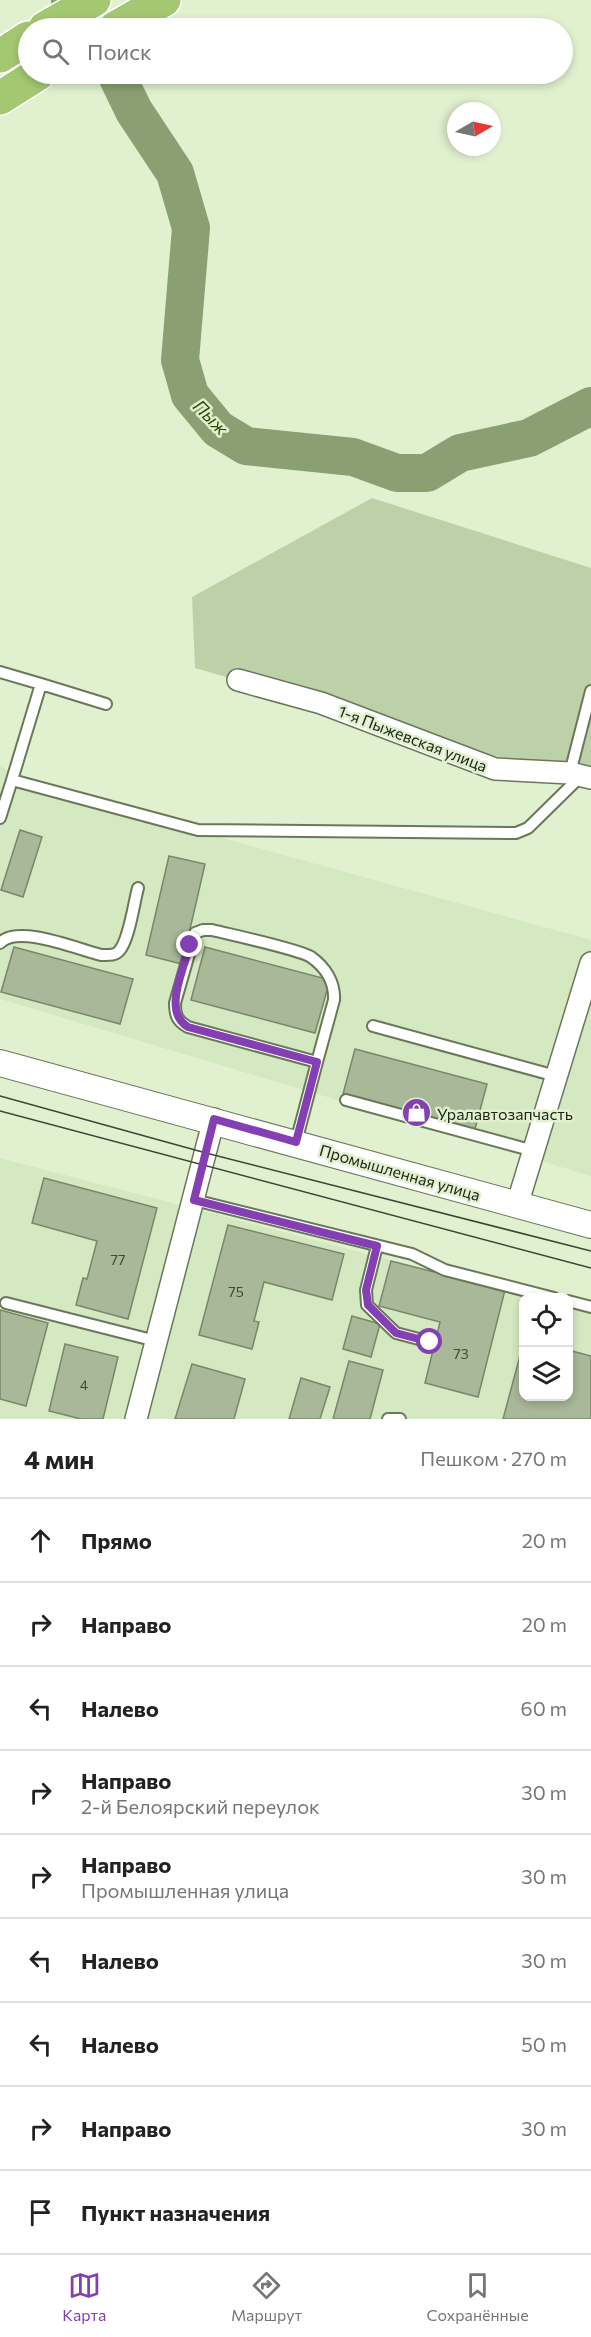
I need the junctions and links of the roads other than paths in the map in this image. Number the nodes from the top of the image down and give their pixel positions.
1 (94, 0) edge
2 (164, 0) edge
3 (64, 18) edge
4 (132, 18) edge
5 (22, 84) edge
6 (0, 98) edge
7 (0, 672) edge
8 (238, 680) dead end
9 (41, 684) junction
10 (591, 691) edge
11 (106, 704) dead end
12 (581, 776) edge
13 (12, 780) junction
14 (0, 818) edge
15 (138, 888) dead end
16 (0, 943) edge
17 (591, 963) edge
18 (373, 1026) dead end
19 (317, 1062) junction
20 (0, 1063) edge
21 (556, 1076) junction
22 (346, 1100) dead end
23 (214, 1119) junction
24 (296, 1142) junction
25 (534, 1151) junction
26 (194, 1200) junction
27 (517, 1205) junction
28 (591, 1225) edge
29 (377, 1246) junction
30 (535, 1293) edge
31 (573, 1302) edge
32 (6, 1303) dead end
33 (591, 1307) edge
34 (156, 1341) junction
35 (430, 1342) dead end
36 (136, 1419) edge
37 (388, 1419) edge
38 (400, 1419) edge

1 - 3 highway
2 - 4 highway
5 - 6 highway
7 - 9 lane
8 - 12 street, 1-я Пыжевская улица
9 - 11 lane
9 - 13 lane
10 - 12 lane
12 - 13 lane
13 - 14 lane
15 - 16 lane
17 - 21 street
18 - 21 lane
19 - 19 lane
19 - 24 lane
20 - 23 street, Промышленная улица
21 - 25 street
22 - 25 lane
23 - 24 street, Промышленная улица
23 - 26 street
24 - 27 street, Промышленная улица
25 - 27 street
26 - 29 lane
26 - 34 street
27 - 28 street, Промышленная улица
29 - 30 lane
29 - 35 lane
31 - 33 lane
32 - 34 lane
34 - 36 street
37 - 38 lane

